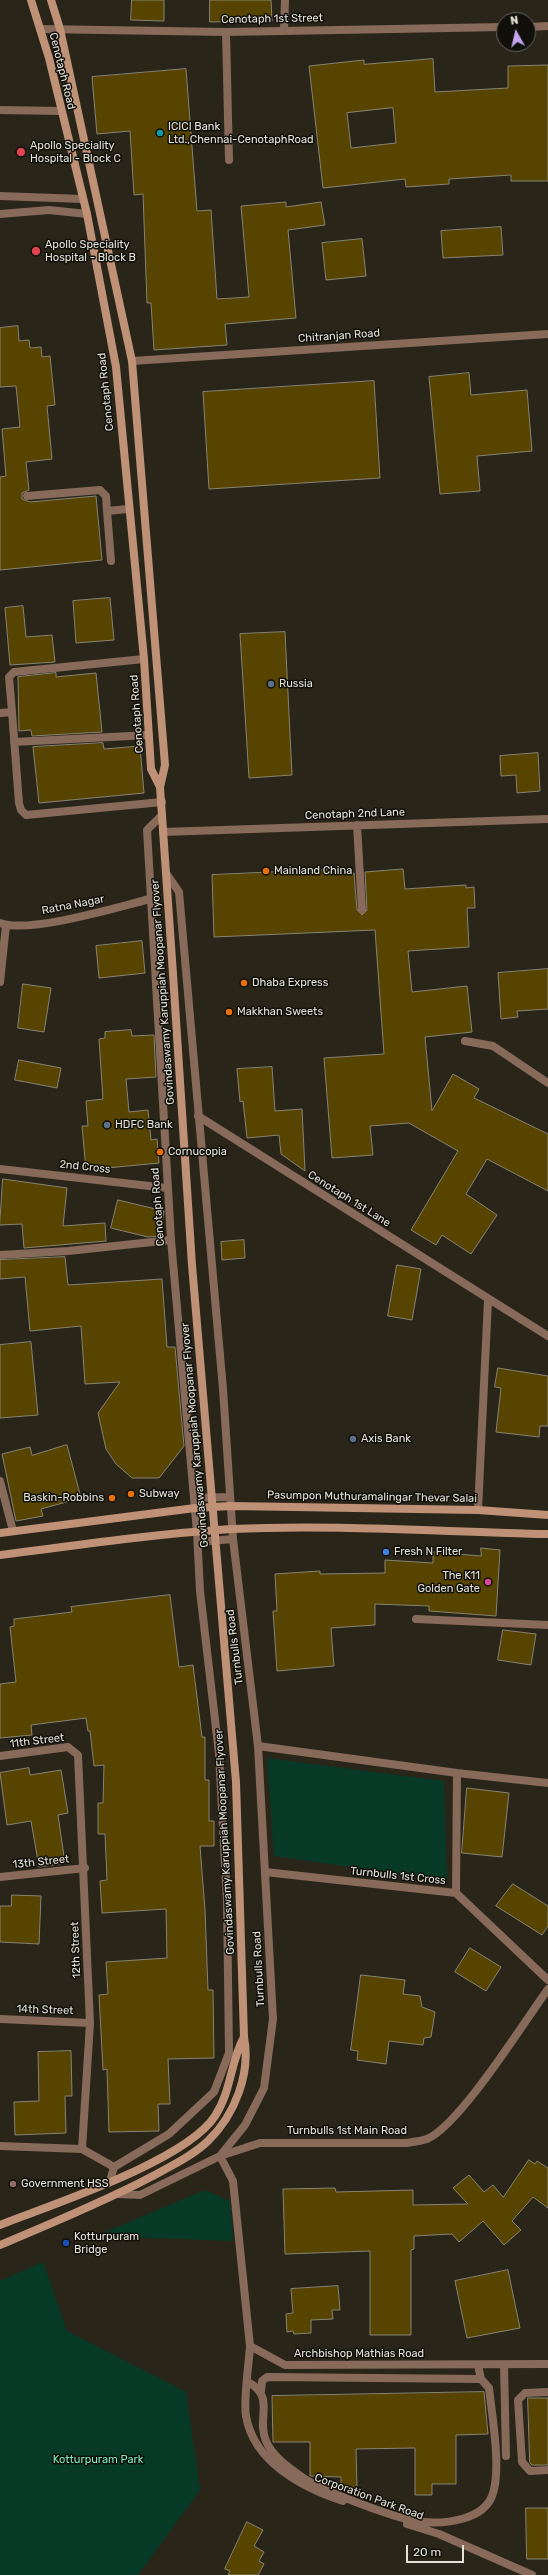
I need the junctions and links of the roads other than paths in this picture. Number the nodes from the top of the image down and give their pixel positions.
1 (31, 0) edge
2 (51, 0) edge
3 (285, 0) edge
4 (536, 26) edge
5 (548, 26) edge
6 (496, 27) edge
7 (40, 29) junction
8 (60, 29) junction
9 (284, 30) junction
10 (226, 32) junction
11 (0, 110) edge
12 (61, 112) junction
13 (229, 160) dead end
14 (0, 196) edge
15 (83, 199) junction
16 (0, 214) edge
17 (87, 214) junction
18 (548, 334) edge
19 (132, 361) junction
20 (27, 496) dead end
21 (128, 509) junction
22 (107, 511) junction
23 (111, 561) dead end
24 (144, 659) junction
25 (12, 712) junction
26 (0, 713) edge
27 (149, 736) junction
28 (14, 742) junction
29 (160, 787) junction
30 (162, 802) junction
31 (162, 815) junction
32 (548, 819) edge
33 (358, 826) junction
34 (164, 832) junction
35 (166, 873) junction
36 (150, 899) junction
37 (362, 910) dead end
38 (3, 924) edge
39 (0, 982) edge
40 (465, 1041) dead end
41 (548, 1082) edge
42 (198, 1116) junction
43 (0, 1169) edge
44 (167, 1188) junction
45 (171, 1240) junction
46 (0, 1255) edge
47 (488, 1300) junction
48 (548, 1336) edge
49 (0, 1481) edge
50 (195, 1498) junction
51 (231, 1501) junction
52 (195, 1508) junction
53 (478, 1510) junction
54 (548, 1515) edge
55 (232, 1529) junction
56 (13, 1531) junction
57 (198, 1532) junction
58 (0, 1533) edge
59 (548, 1534) edge
60 (233, 1539) junction
61 (198, 1542) junction
62 (0, 1555) edge
63 (416, 1619) dead end
64 (548, 1626) edge
65 (258, 1746) junction
66 (76, 1751) joint
67 (0, 1756) edge
68 (457, 1773) junction
69 (548, 1783) edge
70 (84, 1868) junction
71 (265, 1872) junction
72 (0, 1877) edge
73 (456, 1894) junction
74 (548, 1980) edge
75 (548, 1989) edge
76 (0, 2019) edge
77 (90, 2023) junction
78 (244, 2036) junction
79 (0, 2146) edge
80 (82, 2149) junction
81 (220, 2156) junction
82 (114, 2167) junction
83 (110, 2181) junction
84 (117, 2194) junction
85 (0, 2225) edge
86 (0, 2245) edge
87 (250, 2346) junction
88 (548, 2364) edge
89 (478, 2365) junction
90 (504, 2365) junction
91 (481, 2379) junction
92 (248, 2382) junction
93 (260, 2391) junction
94 (548, 2392) edge
95 (506, 2456) dead end
96 (548, 2470) edge
97 (532, 2575) edge

1 - 7 main road, Cenotaph Road
2 - 8 main road, Cenotaph Road
3 - 9 street
4 - 5 street
6 - 9 street, Cenotaph 1st Street
7 - 8 street, Cenotaph 1st Street
7 - 12 main road, Cenotaph Road
8 - 10 street, Cenotaph 1st Street
8 - 19 main road, Cenotaph Road
9 - 10 street, Cenotaph 1st Street
10 - 13 street
11 - 12 street
12 - 15 main road, Cenotaph Road
14 - 15 street
15 - 17 main road, Cenotaph Road
16 - 17 street
17 - 21 main road, Cenotaph Road
18 - 19 street, Chitranjan Road
19 - 29 main road, Cenotaph Road
20 - 22 street
21 - 22 street
21 - 24 main road, Cenotaph Road
22 - 23 street
24 - 25 street
24 - 27 main road, Cenotaph Road
25 - 26 street
25 - 28 street
27 - 28 street
27 - 29 main road, Cenotaph Road
28 - 30 street
29 - 30 main road, Cenotaph Road
30 - 31 main road, Cenotaph Road
31 - 34 main road, Cenotaph Road
31 - 36 street, Cenotaph Road
32 - 33 street, Cenotaph 2nd Lane
33 - 34 street, Cenotaph 2nd Lane
33 - 37 street
34 - 35 main road, Govindaswamy Karuppiah Moopanar Flyover
35 - 42 street
35 - 78 main road, Govindaswamy Karuppiah Moopanar Flyover, bridge
36 - 38 street, Ratna Nagar
36 - 44 street, Cenotaph Road
38 - 39 street
40 - 41 street
42 - 47 street, Cenotaph 1st Lane
42 - 51 street
43 - 44 street, 2nd Cross
44 - 45 street, Cenotaph Road
45 - 46 street
45 - 50 street, Cenotaph Road
47 - 48 street, Cenotaph 1st Lane
47 - 53 street
49 - 56 street
50 - 51 street
50 - 52 street, Cenotaph Road
51 - 52 main road, Pasumpon Muthuramalingar Thevar Salai
51 - 53 main road, Pasumpon Muthuramalingar Thevar Salai
51 - 55 street
52 - 56 main road, Pasumpon Muthuramalingar Thevar Salai
52 - 57 street
53 - 54 main road, Pasumpon Muthuramalingar Thevar Salai
55 - 57 main road
55 - 59 main road
55 - 60 street, Turnbulls Road
56 - 58 main road, Pasumpon Muthuramalingar Thevar Salai
57 - 61 street
57 - 62 main road
60 - 61 street
60 - 65 street, Turnbulls Road
61 - 82 street
63 - 64 street
65 - 68 street
65 - 71 street, Turnbulls Road
66 - 67 street, 11th Street
66 - 70 street, 12th Street
68 - 69 street
68 - 73 street, Turnbulls 1st Cross
70 - 72 street, 13th Street
70 - 77 street, 12th Street
71 - 73 street, Turnbulls 1st Cross
71 - 81 street, Turnbulls Road
73 - 74 street
75 - 81 street, Turnbulls 1st Main Road
76 - 77 street, 14th Street
77 - 80 street, 12th Street
78 - 83 main road, Govindaswamy Karuppiah Moopanar Flyover
78 - 84 main road, Govindaswamy Karuppiah Moopanar Flyover
79 - 80 street
80 - 82 street
81 - 84 street, Turnbulls Road
81 - 87 street
82 - 83 street
83 - 85 main road
84 - 86 main road, Turnbulls Road
87 - 89 street, Archbishop Mathias Road
87 - 92 street, Corporation Park Road
88 - 90 street, Archbishop Mathias Road
89 - 90 street, Archbishop Mathias Road
89 - 91 street
90 - 95 street
91 - 93 street
91 - 93 street
92 - 93 street
92 - 97 street, Corporation Park Road
94 - 96 street

